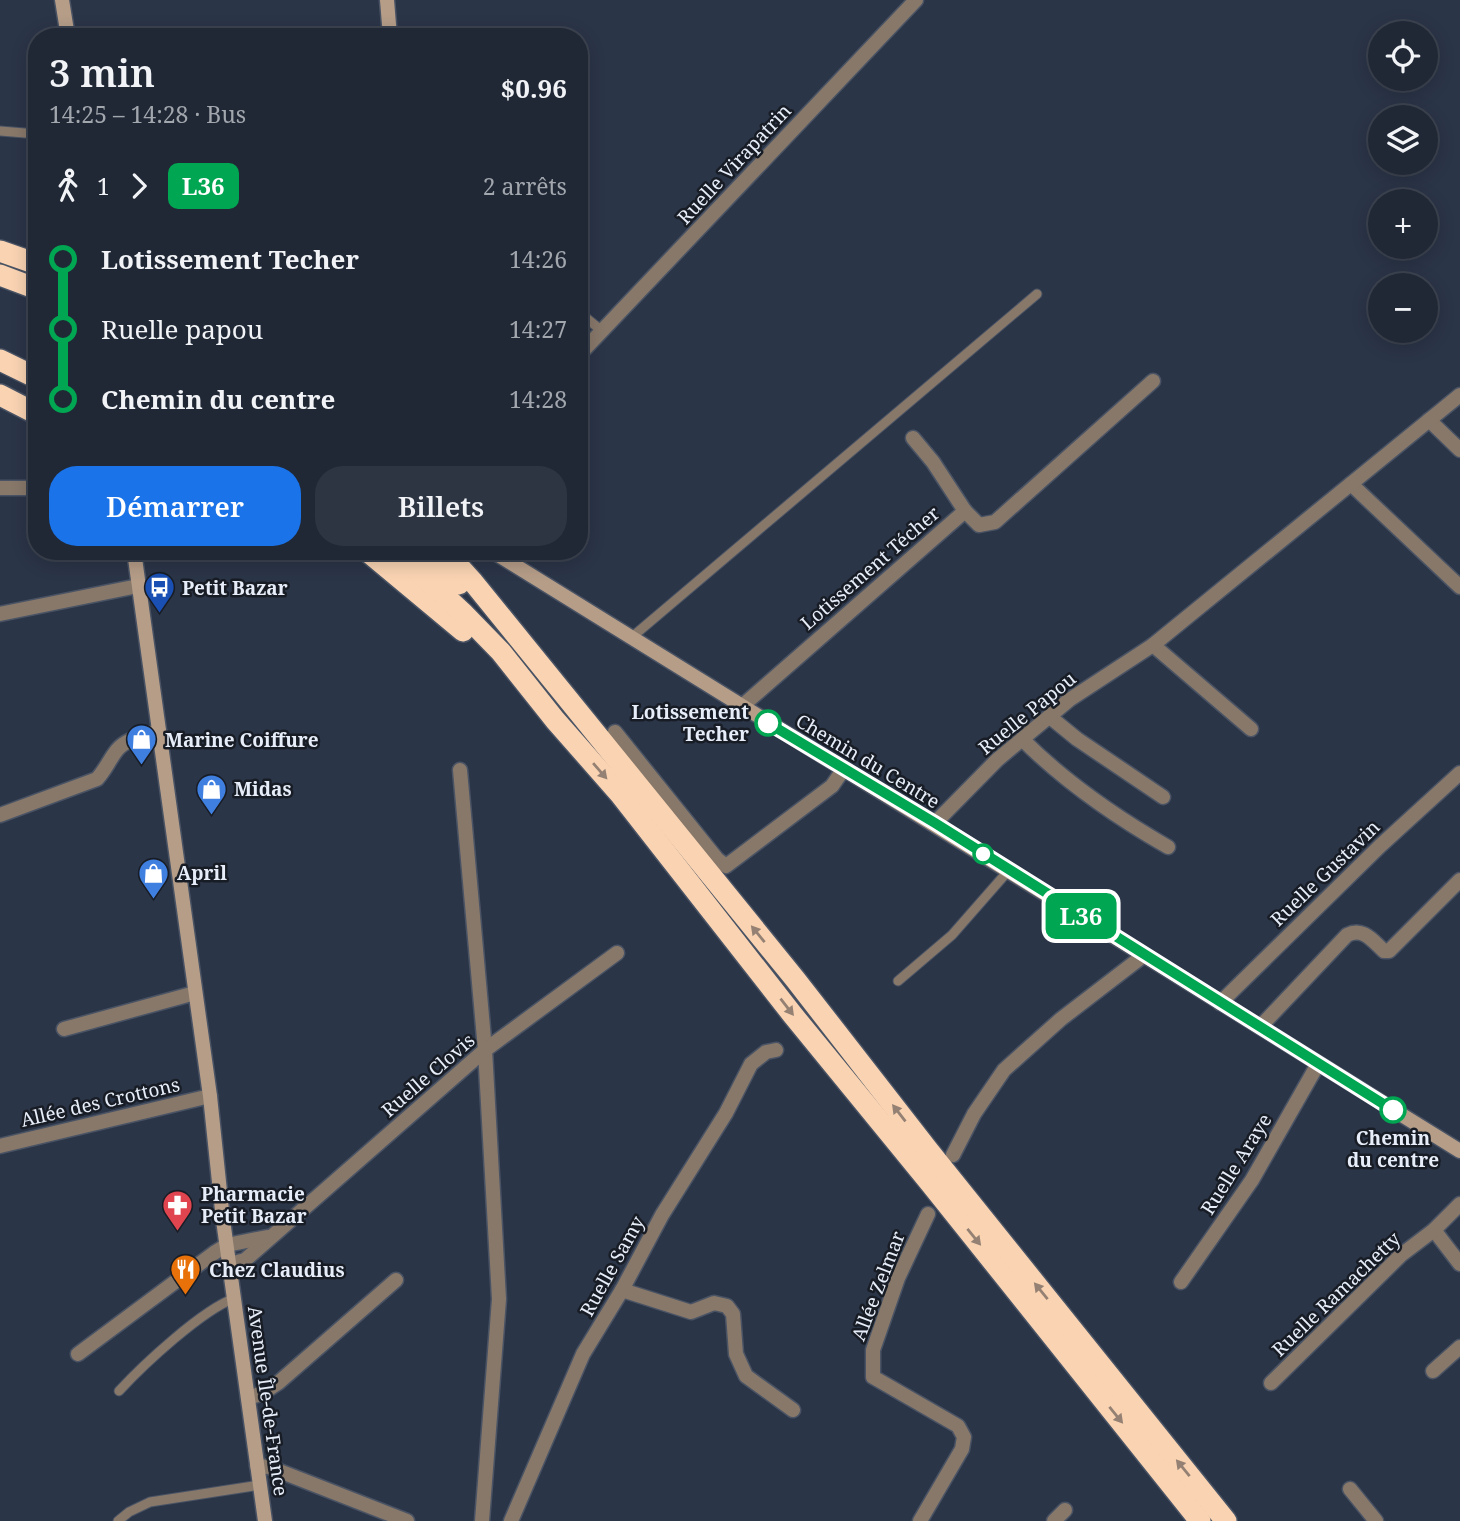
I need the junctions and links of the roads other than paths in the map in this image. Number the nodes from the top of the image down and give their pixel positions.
1 (62, 0) edge
2 (387, 0) edge
3 (916, 0) edge
4 (67, 28) edge
5 (389, 28) edge
6 (0, 131) edge
7 (28, 133) edge
8 (0, 251) edge
9 (28, 261) edge
10 (0, 275) edge
11 (28, 286) edge
12 (1037, 294) dead end
13 (588, 320) edge
14 (601, 331) junction
15 (588, 345) edge
16 (0, 360) edge
17 (28, 374) edge
18 (1153, 381) dead end
19 (0, 395) edge
20 (1460, 395) edge
21 (28, 409) edge
22 (1429, 420) junction
23 (913, 438) dead end
24 (1460, 450) edge
25 (1351, 484) junction
26 (0, 488) edge
27 (28, 488) edge
28 (965, 511) junction
29 (135, 560) edge
30 (378, 560) edge
31 (406, 560) edge
32 (432, 560) edge
33 (453, 560) edge
34 (507, 560) edge
35 (138, 586) junction
36 (1460, 587) edge
37 (0, 614) edge
38 (513, 632) junction
39 (632, 636) junction
40 (1153, 645) junction
41 (741, 707) junction
42 (1050, 717) junction
43 (555, 720) junction
44 (1251, 729) dead end
45 (159, 731) junction
46 (615, 732) dead end
47 (1022, 739) junction
48 (460, 770) dead end
49 (843, 770) junction
50 (1460, 773) edge
51 (1163, 797) dead end
52 (0, 815) edge
53 (935, 823) junction
54 (1168, 847) dead end
55 (1009, 870) junction
56 (1460, 880) edge
57 (617, 953) dead end
58 (1143, 956) junction
59 (898, 981) dead end
60 (195, 993) junction
61 (1220, 1003) junction
62 (1260, 1027) junction
63 (64, 1029) dead end
64 (485, 1050) junction
65 (776, 1050) dead end
66 (1318, 1064) junction
67 (210, 1096) junction
68 (0, 1146) edge
69 (1458, 1147) edge
70 (953, 1155) dead end
71 (1460, 1204) edge
72 (928, 1214) dead end
73 (1434, 1230) junction
74 (272, 1236) junction
75 (227, 1245) junction
76 (230, 1264) junction
77 (1460, 1264) edge
78 (396, 1280) dead end
79 (1181, 1282) dead end
80 (622, 1290) junction
81 (235, 1298) junction
82 (1460, 1347) edge
83 (78, 1354) dead end
84 (1433, 1371) dead end
85 (1271, 1384) dead end
86 (119, 1391) dead end
87 (248, 1398) junction
88 (793, 1410) dead end
89 (257, 1466) junction
90 (260, 1485) junction
91 (1350, 1489) dead end
92 (1065, 1510) dead end
93 (118, 1521) edge
94 (265, 1521) edge
95 (407, 1521) edge
96 (482, 1521) edge
97 (511, 1521) edge
98 (919, 1521) edge
99 (1054, 1521) edge
100 (1200, 1521) edge
101 (1226, 1521) edge
102 (1376, 1521) edge

1 - 4 street
2 - 5 street
3 - 14 street, Ruelle Virapatrin
6 - 7 lane
8 - 9 highway
10 - 11 highway
12 - 39 lane
13 - 14 lane
14 - 15 street, Ruelle Virapatrin
16 - 17 highway
18 - 28 street, Lotissement Técher
19 - 21 highway
20 - 22 street, Ruelle Papou
22 - 24 street
22 - 25 street, Ruelle Papou
23 - 28 street
25 - 36 street
25 - 40 street, Ruelle Papou
26 - 27 street
28 - 41 street, Lotissement Técher
29 - 35 street, Avenue Île-de-France
30 - 43 highway
31 - 43 highway
32 - 38 highway
33 - 38 highway
34 - 39 street, Chemin du Centre
35 - 37 street
35 - 45 street, Avenue Île-de-France
101 -> 38 highway
39 - 41 street, Chemin du Centre
40 - 42 street, Ruelle Papou
40 - 44 street
41 - 49 street, Chemin du Centre
42 - 47 street, Ruelle Papou
42 - 51 street
43 -> 100 highway
45 - 52 street
45 - 60 street, Avenue Île-de-France
46 - 49 street
47 - 53 street, Ruelle Papou
47 - 54 street
48 - 64 street
49 - 53 street, Chemin du Centre
50 - 61 street, Ruelle Gustavin
53 - 55 street, Chemin du Centre
55 - 58 street, Chemin du Centre
55 - 59 lane
56 - 62 street
57 - 64 street, Ruelle Clovis
58 - 61 street, Chemin du Centre
58 - 70 street
60 - 63 street
60 - 67 street, Avenue Île-de-France
61 - 62 street, Chemin du Centre
62 - 66 street, Chemin du Centre
64 - 74 street, Ruelle Clovis
64 - 96 street
65 - 80 street, Ruelle Samy
66 - 69 street, Chemin du Centre
66 - 79 street, Ruelle Araye
67 - 68 street, Allée des Crottons
67 - 75 street, Avenue Île-de-France
71 - 73 street, Ruelle Ramachetty
72 - 98 street, Allée Zelmar
73 - 77 street
73 - 85 street, Ruelle Ramachetty
74 - 75 street, Ruelle Clovis
74 - 76 street, Ruelle Clovis
75 - 76 street, Avenue Île-de-France
75 - 83 street
76 - 81 street, Avenue Île-de-France
78 - 87 street
80 - 88 street
80 - 97 street, Ruelle Samy
81 - 86 lane
81 - 87 street, Avenue Île-de-France
82 - 84 street
87 - 89 street, Avenue Île-de-France
89 - 90 street, Avenue Île-de-France
89 - 95 street
90 - 93 lane
90 - 94 street, Avenue Île-de-France
91 - 102 street
92 - 99 street

